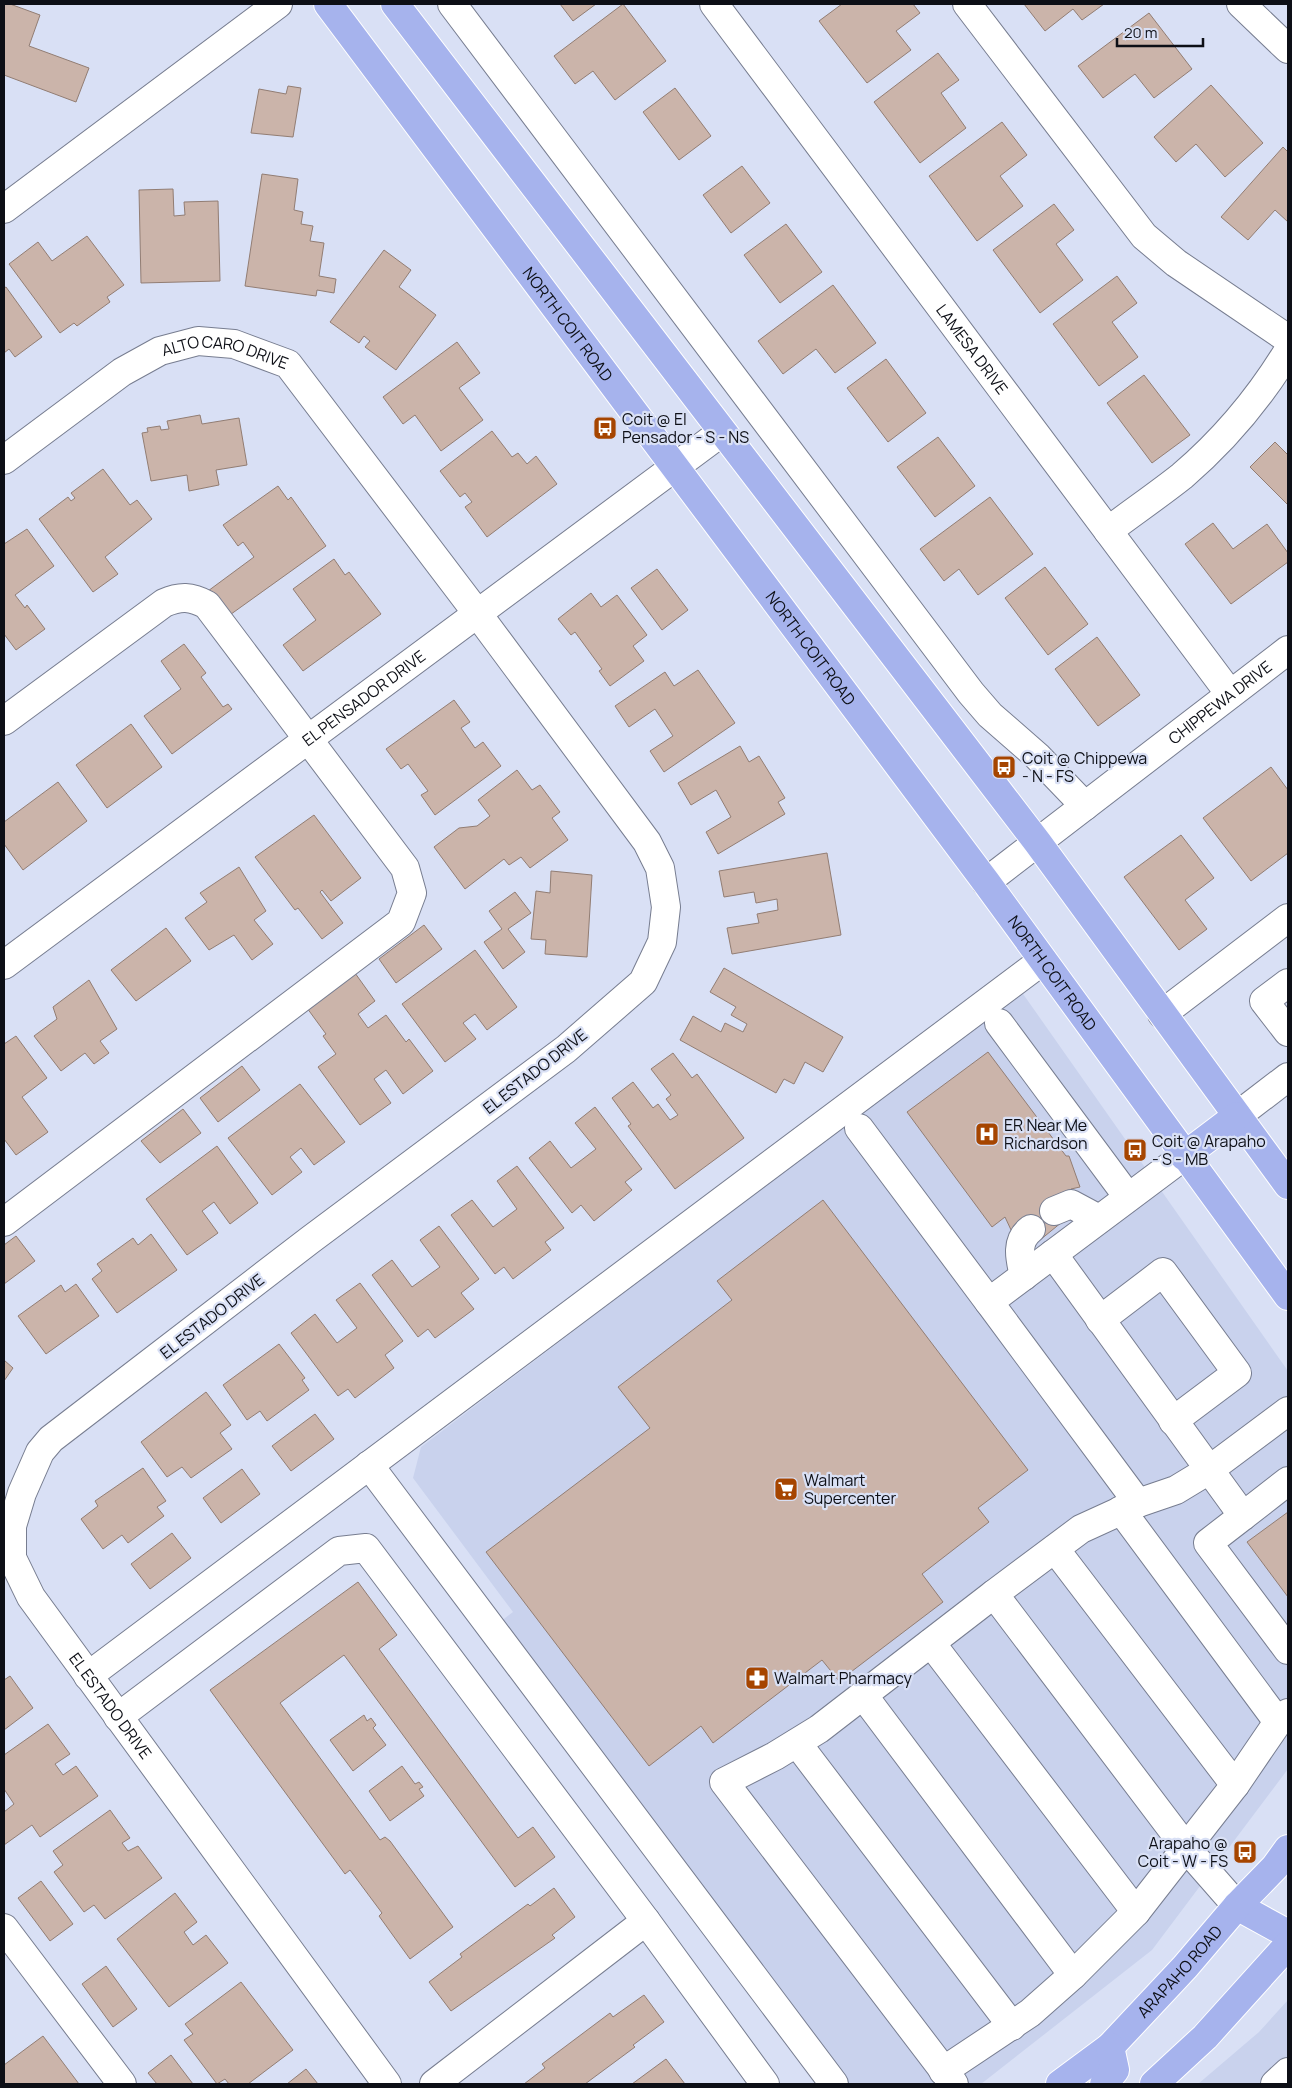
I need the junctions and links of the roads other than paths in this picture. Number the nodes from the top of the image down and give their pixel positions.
1 (278, 4) edge
2 (328, 4) edge
3 (395, 4) edge
4 (452, 4) edge
5 (714, 4) edge
6 (967, 4) edge
7 (1241, 4) edge
8 (1288, 49) edge
9 (4, 209) edge
10 (1288, 339) edge
11 (1288, 351) edge
12 (722, 432) junction
13 (4, 460) edge
14 (674, 466) junction
15 (1108, 531) junction
16 (477, 613) junction
17 (1288, 650) edge
18 (1230, 694) junction
19 (4, 722) edge
20 (309, 738) junction
21 (1085, 806) junction
22 (1038, 843) junction
23 (986, 882) junction
24 (1288, 918) edge
25 (1042, 961) junction
26 (4, 965) edge
27 (1288, 982) edge
28 (1162, 1014) junction
29 (999, 1023) dead end
30 (1288, 1032) edge
31 (1288, 1077) edge
32 (1237, 1116) junction
33 (859, 1128) dead end
34 (1184, 1156) junction
35 (1288, 1185) edge
36 (1128, 1197) junction
37 (1054, 1211) dead end
38 (1099, 1219) junction
39 (4, 1222) edge
40 (1031, 1229) dead end
41 (1053, 1254) junction
42 (1024, 1276) junction
43 (1288, 1296) edge
44 (989, 1302) junction
45 (1100, 1320) junction
46 (1288, 1412) edge
47 (1173, 1421) junction
48 (369, 1465) junction
49 (1209, 1470) junction
50 (1288, 1481) edge
51 (1129, 1507) junction
52 (1243, 1516) junction
53 (1055, 1549) junction
54 (994, 1594) junction
55 (931, 1643) junction
56 (1288, 1650) edge
57 (88, 1676) junction
58 (863, 1695) junction
59 (118, 1717) junction
60 (1283, 1717) edge
61 (796, 1743) junction
62 (1235, 1785) junction
63 (1187, 1849) junction
64 (1288, 1849) edge
65 (1237, 1906) junction
66 (1136, 1912) junction
67 (646, 1921) junction
68 (4, 1928) edge
69 (1288, 1934) edge
70 (1288, 1945) edge
71 (1073, 1976) junction
72 (1012, 2026) junction
73 (1110, 2048) junction
74 (1288, 2072) edge
75 (949, 2077) edge
76 (122, 2084) edge
77 (387, 2084) edge
78 (434, 2084) edge
79 (765, 2084) edge
80 (834, 2084) edge
81 (1060, 2084) edge
82 (1104, 2084) edge
83 (1154, 2084) edge
84 (1275, 2084) edge

1 - 9 street
2 - 14 main road, NORTH COIT ROAD
3 - 12 main road
4 - 21 street
5 - 15 street, LAMESA DRIVE
6 - 10 street
7 - 8 street
11 - 15 street
12 - 14 street, EL PENSADOR DRIVE
12 - 22 main road
13 - 16 street, ALTO CARO DRIVE
14 - 16 street, EL PENSADOR DRIVE
14 - 23 main road, NORTH COIT ROAD
15 - 18 street, LAMESA DRIVE
16 - 20 street, EL PENSADOR DRIVE
16 - 57 street, EL ESTADO DRIVE
17 - 18 street, CHIPPEWA DRIVE
18 - 21 street, CHIPPEWA DRIVE
19 - 20 street
20 - 26 street, EL PENSADOR DRIVE
20 - 39 street
21 - 22 street, CHIPPEWA DRIVE
22 - 23 street, CHIPPEWA DRIVE
22 - 28 main road
23 - 25 main road, NORTH COIT ROAD
24 - 28 street
25 - 34 main road, NORTH COIT ROAD
25 - 48 street
27 - 30 street
28 - 32 main road
29 - 36 street
31 - 32 street
32 - 34 main road
32 - 35 main road
33 - 44 street
34 - 36 street
34 - 43 main road, NORTH COIT ROAD
36 - 38 street
37 - 38 street
38 - 41 street
40 - 42 street
41 - 42 street
41 - 45 street
42 - 44 street
44 - 51 street
45 - 47 street
45 - 47 street
46 - 49 street
47 - 49 street
48 - 57 street
48 - 80 street
49 - 51 street
49 - 52 street
50 - 52 street
51 - 53 street
51 - 60 street
52 - 56 street
53 - 54 street
53 - 62 street
54 - 55 street
54 - 63 street
55 - 58 street
55 - 66 street
57 - 59 street, EL ESTADO DRIVE
58 - 61 street
58 - 71 street
59 - 67 street
59 - 77 street, EL ESTADO DRIVE
60 - 62 street
61 - 72 street
61 - 75 street
62 - 63 street
63 - 65 street
63 - 66 street
64 - 65 main road, ARAPAHO ROAD
65 - 69 main road
65 - 73 main road, ARAPAHO ROAD
66 - 71 street
67 - 78 street
67 - 79 street
68 - 76 street
70 - 83 main road
71 - 72 street
72 - 75 street
73 - 81 main road, ARAPAHO ROAD
73 - 82 main road
74 - 84 street

